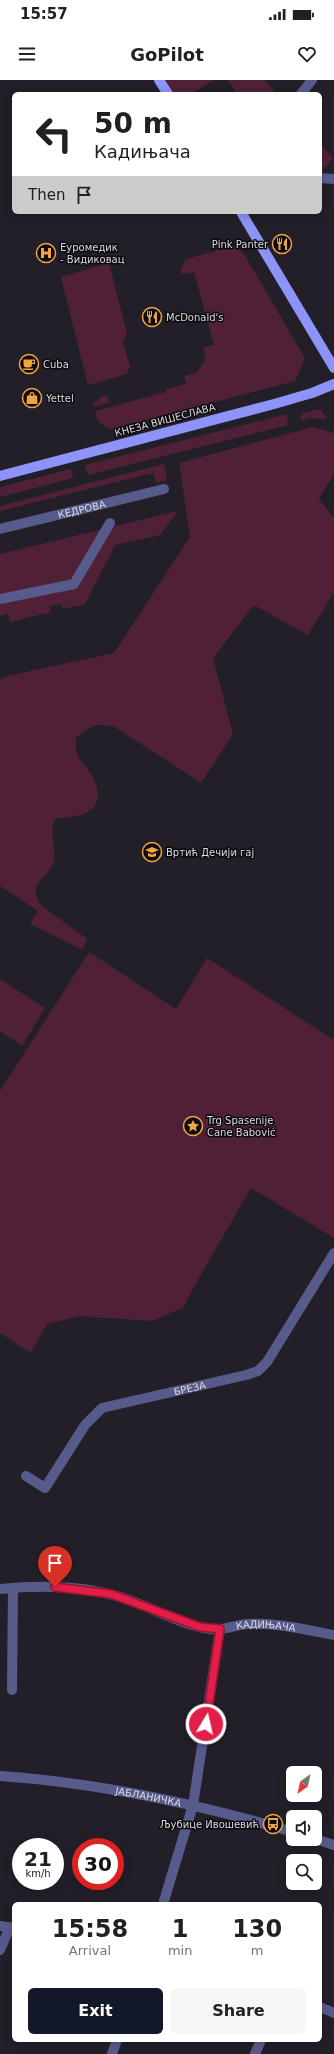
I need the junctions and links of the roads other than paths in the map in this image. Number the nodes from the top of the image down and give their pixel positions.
1 (159, 80) edge
2 (312, 80) edge
3 (167, 92) edge
4 (303, 92) edge
5 (322, 178) edge
6 (334, 179) edge
7 (242, 214) edge
8 (334, 368) edge
9 (334, 384) edge
10 (0, 476) edge
11 (164, 489) dead end
12 (110, 523) dead end
13 (0, 529) edge
14 (0, 599) edge
15 (334, 1253) edge
16 (26, 1476) dead end
17 (13, 1588) junction
18 (0, 1589) edge
19 (220, 1629) junction
20 (334, 1635) edge
21 (12, 1690) dead end
22 (0, 1776) edge
23 (193, 1805) junction
24 (286, 1830) edge
25 (322, 1841) edge
26 (334, 1845) edge
27 (164, 1902) edge
28 (8, 1927) edge
29 (0, 1950) edge
30 (322, 2009) edge
31 (334, 2013) edge
32 (116, 2042) edge
33 (260, 2042) edge
34 (112, 2054) edge
35 (255, 2054) edge

1 - 3 main road
2 - 4 street
5 - 6 street
7 - 8 main road
9 - 10 main road, КНЕЗА ВИШЕСЛАВА
11 - 13 street, КЕДРОВА
12 - 14 street, КЕДРОВА
15 - 16 street, БРЕЗА
17 - 18 street, КАДИЊАЧА
17 - 19 street, КАДИЊАЧА
17 - 21 street
19 - 20 street, КАДИЊАЧА
19 - 23 street
22 - 23 street, ЈАБЛАНИЧКА
23 - 24 street, ЈАБЛАНИЧКА
23 - 27 street
25 - 26 street
28 - 29 street
30 - 31 street
32 - 34 street
33 - 35 street

